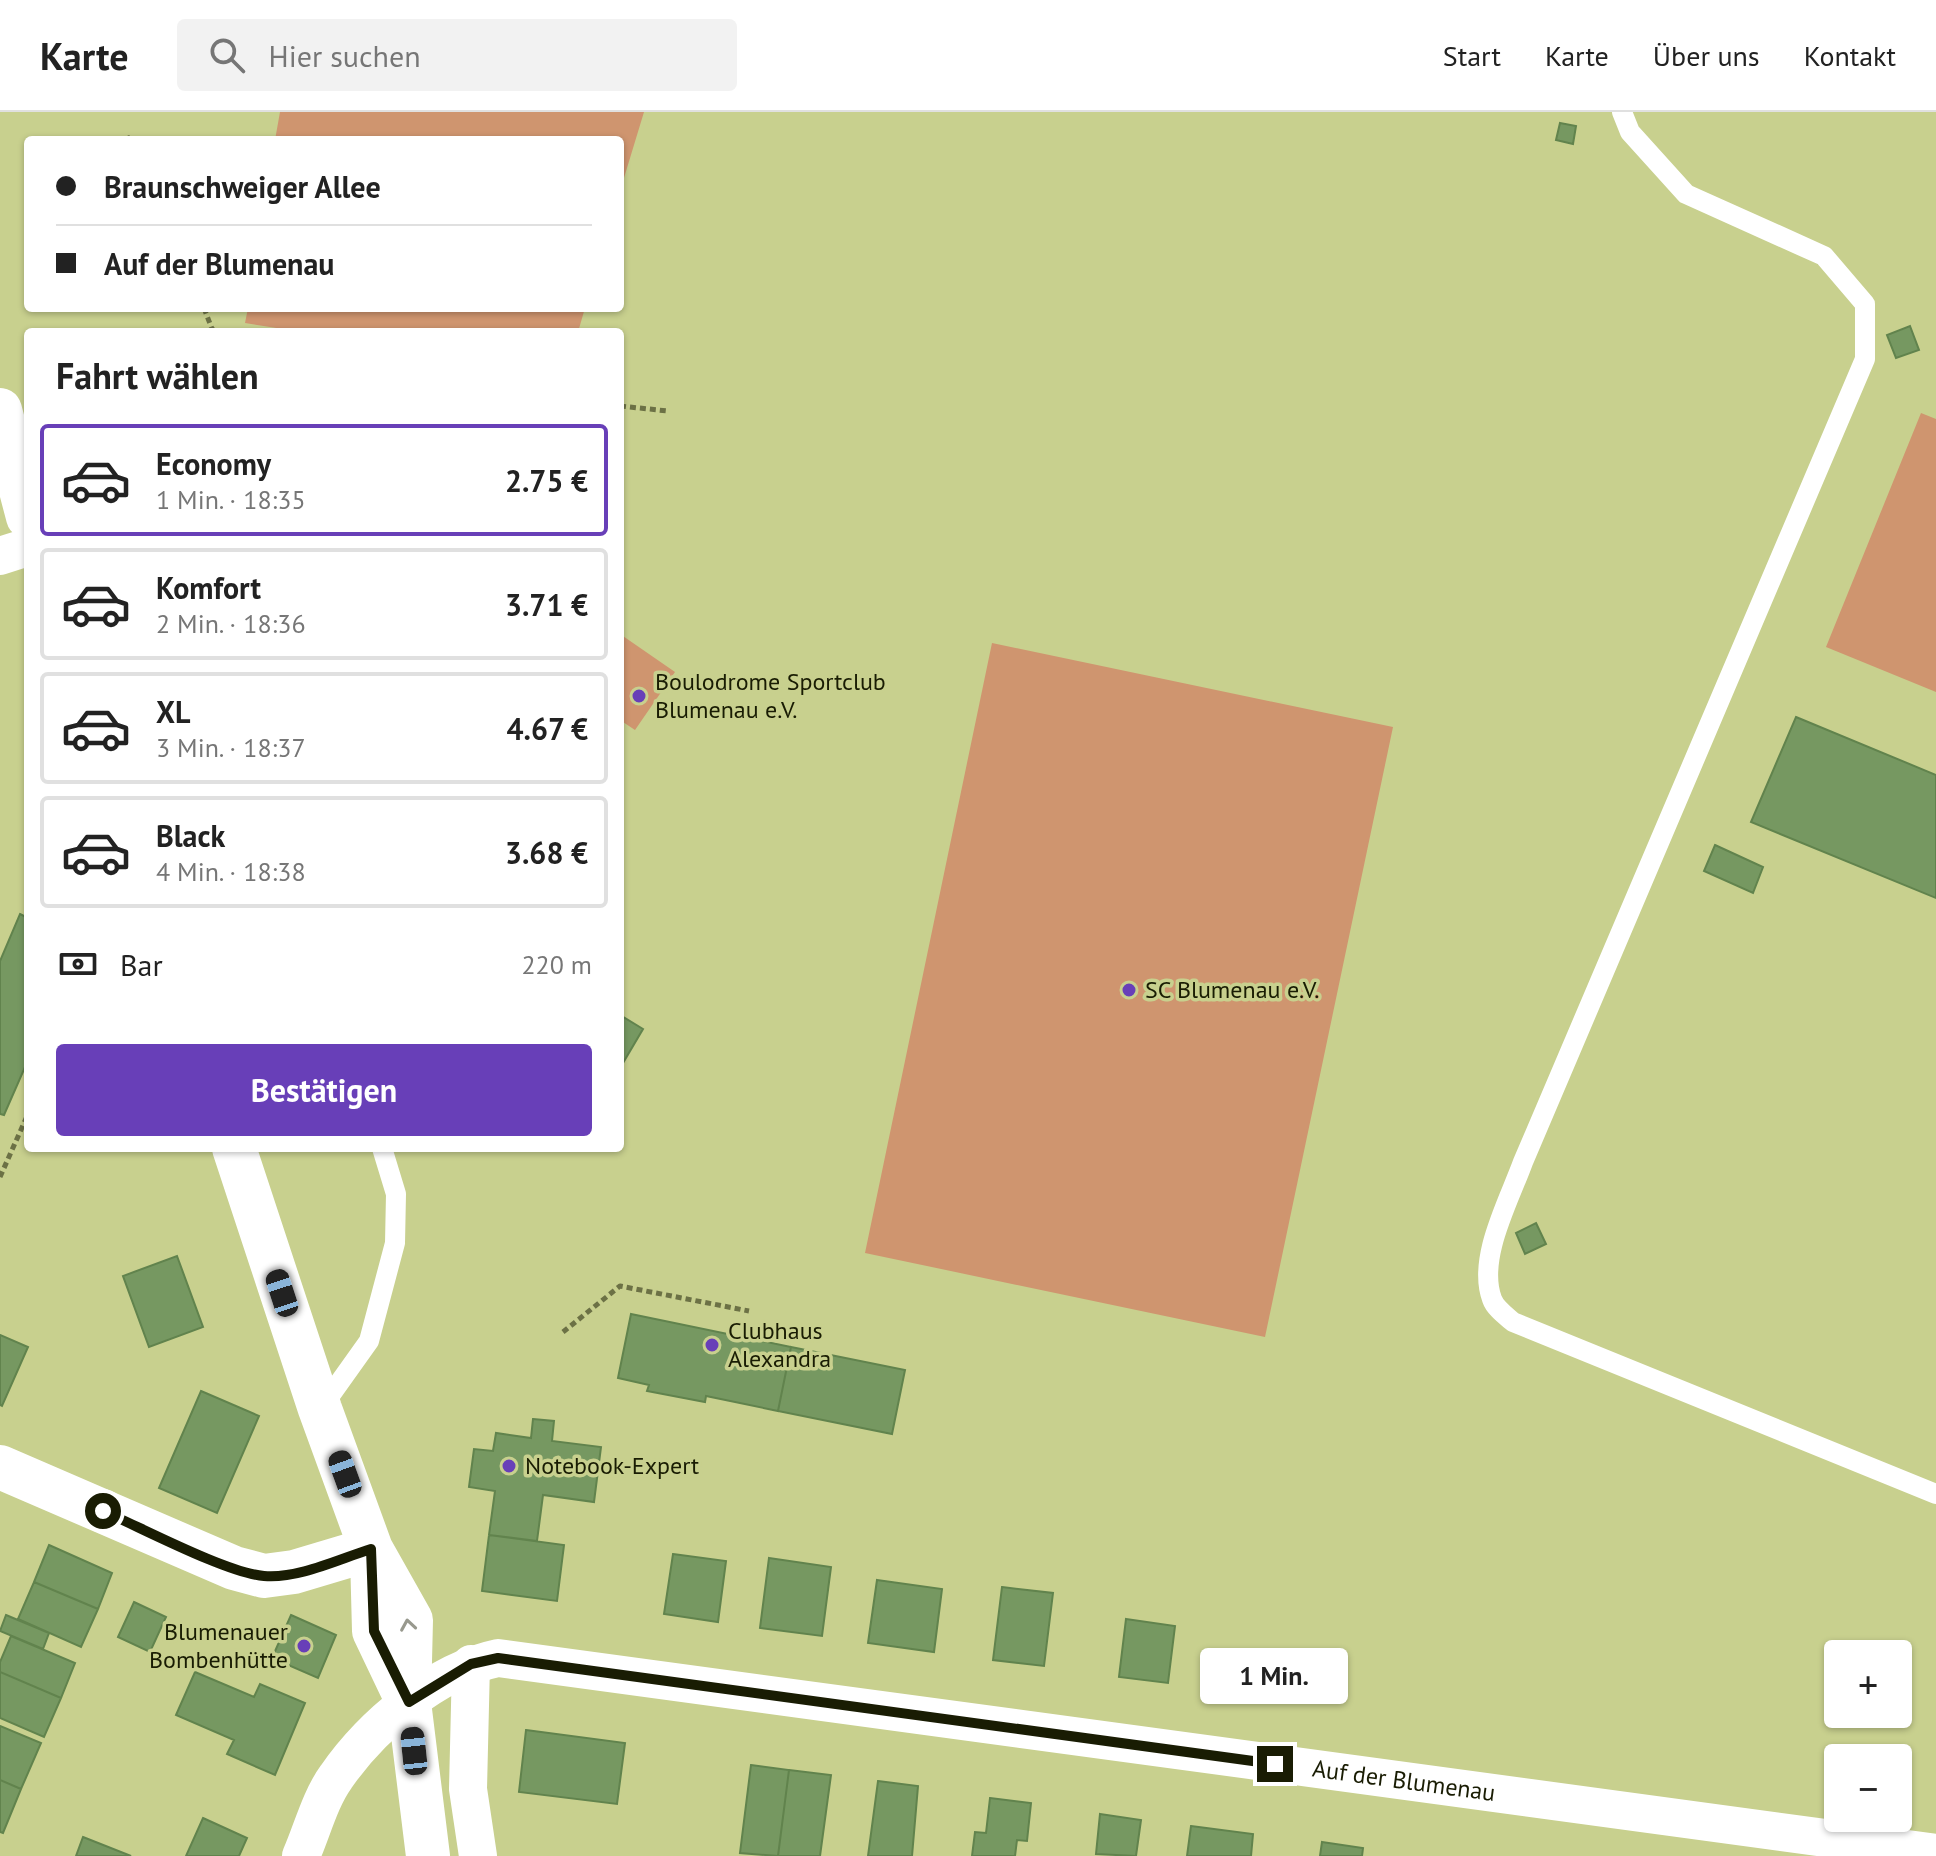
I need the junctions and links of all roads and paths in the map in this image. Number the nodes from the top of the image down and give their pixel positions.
1 (1622, 112) edge
2 (624, 406) edge
3 (0, 410) edge
4 (668, 411) dead end
5 (24, 502) edge
6 (24, 548) edge
7 (0, 556) edge
8 (24, 1123) edge
9 (235, 1152) edge
10 (383, 1152) edge
11 (0, 1177) edge
12 (749, 1311) dead end
13 (563, 1332) dead end
14 (320, 1409) junction
15 (0, 1467) edge
16 (1936, 1494) edge
17 (371, 1549) junction
18 (471, 1664) junction
19 (409, 1702) junction
20 (1770, 1844) edge
21 (1936, 1853) edge
22 (301, 1856) edge
23 (428, 1856) edge
24 (478, 1856) edge

1 - 16 lane
2 - 4 path
3 - 5 street
6 - 7 street
8 - 11 path
9 - 14 street
10 - 14 lane
12 - 13 path
14 - 17 street
15 - 17 street
17 - 19 street
18 - 19 street, Auf der Blumenau
18 - 20 street, Auf der Blumenau
18 - 24 street
19 - 22 street, Auf der Blumenau
19 - 23 street
20 - 21 street, Auf der Blumenau

